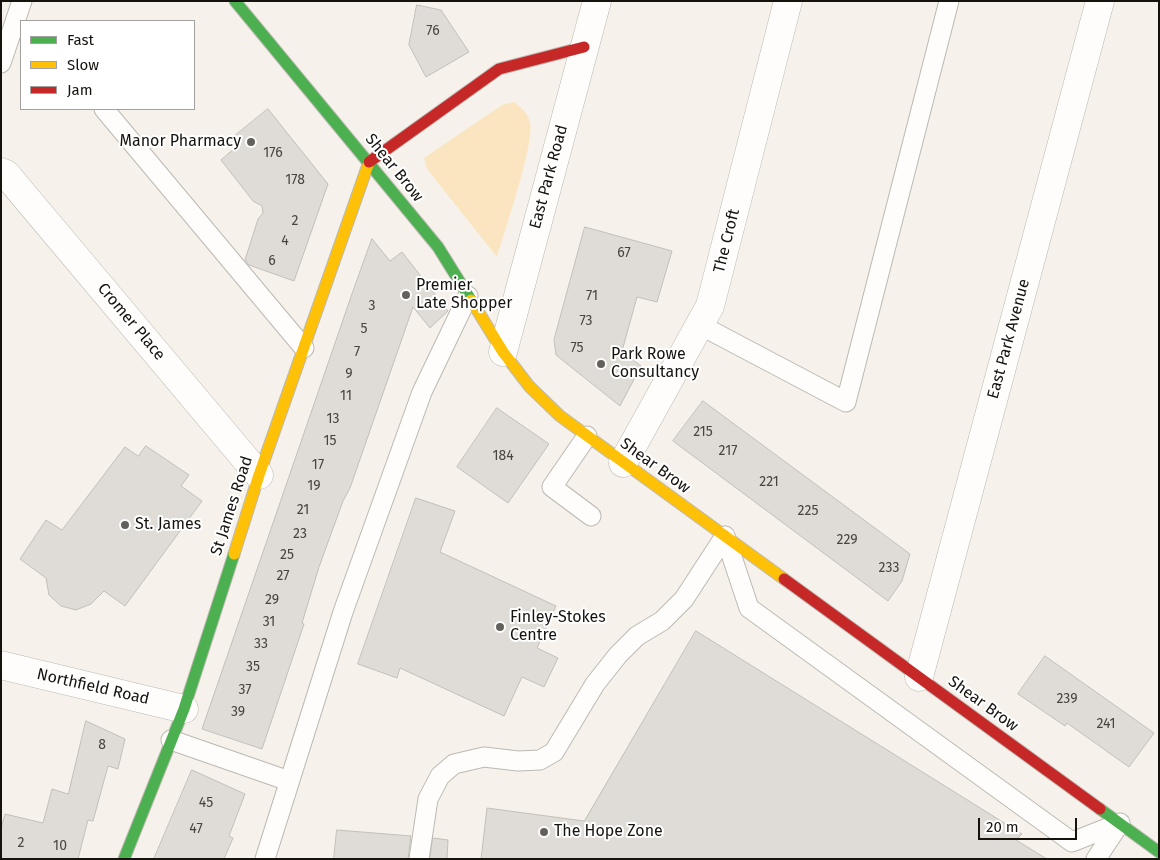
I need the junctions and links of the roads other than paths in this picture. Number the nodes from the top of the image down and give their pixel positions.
1 (235, 1) edge
2 (597, 1) edge
3 (788, 1) edge
4 (949, 1) edge
5 (1100, 1) edge
6 (24, 10) edge
7 (584, 47) junction
8 (1, 62) edge
9 (105, 110) edge
10 (369, 162) junction
11 (1, 172) edge
12 (468, 296) junction
13 (700, 325) junction
14 (304, 348) junction
15 (503, 352) junction
16 (586, 436) junction
17 (623, 464) junction
18 (259, 475) junction
19 (591, 516) dead end
20 (724, 536) junction
21 (1, 665) edge
22 (919, 677) junction
23 (184, 709) junction
24 (171, 740) junction
25 (289, 781) junction
26 (1120, 823) junction
27 (1158, 850) edge
28 (124, 859) edge
29 (265, 859) edge
30 (419, 859) edge
31 (1096, 859) edge

1 - 10 main road, Shear Brow
2 - 7 street, East Park Road
3 - 13 street, The Croft
4 - 13 lane
5 - 22 street, East Park Avenue
6 - 8 lane
7 - 10 main road
7 - 15 street, East Park Road
9 - 14 lane
10 - 12 main road, Shear Brow
10 - 14 main road, St James Road
11 - 18 street, Cromer Place
12 - 15 main road, Shear Brow
12 - 25 lane
13 - 17 street, The Croft
14 - 18 main road, St James Road
15 - 16 main road, Shear Brow
16 - 17 main road, Shear Brow
16 - 19 lane
17 - 20 main road, Shear Brow
18 - 23 main road, St James Road
20 - 22 main road, Shear Brow
20 - 26 lane
20 - 30 lane
21 - 23 street, Northfield Road
22 - 26 main road, Shear Brow
23 - 24 main road, St James Road
24 - 25 lane
24 - 28 main road, St James Road
25 - 29 lane
26 - 27 main road, Shear Brow
26 - 31 lane

